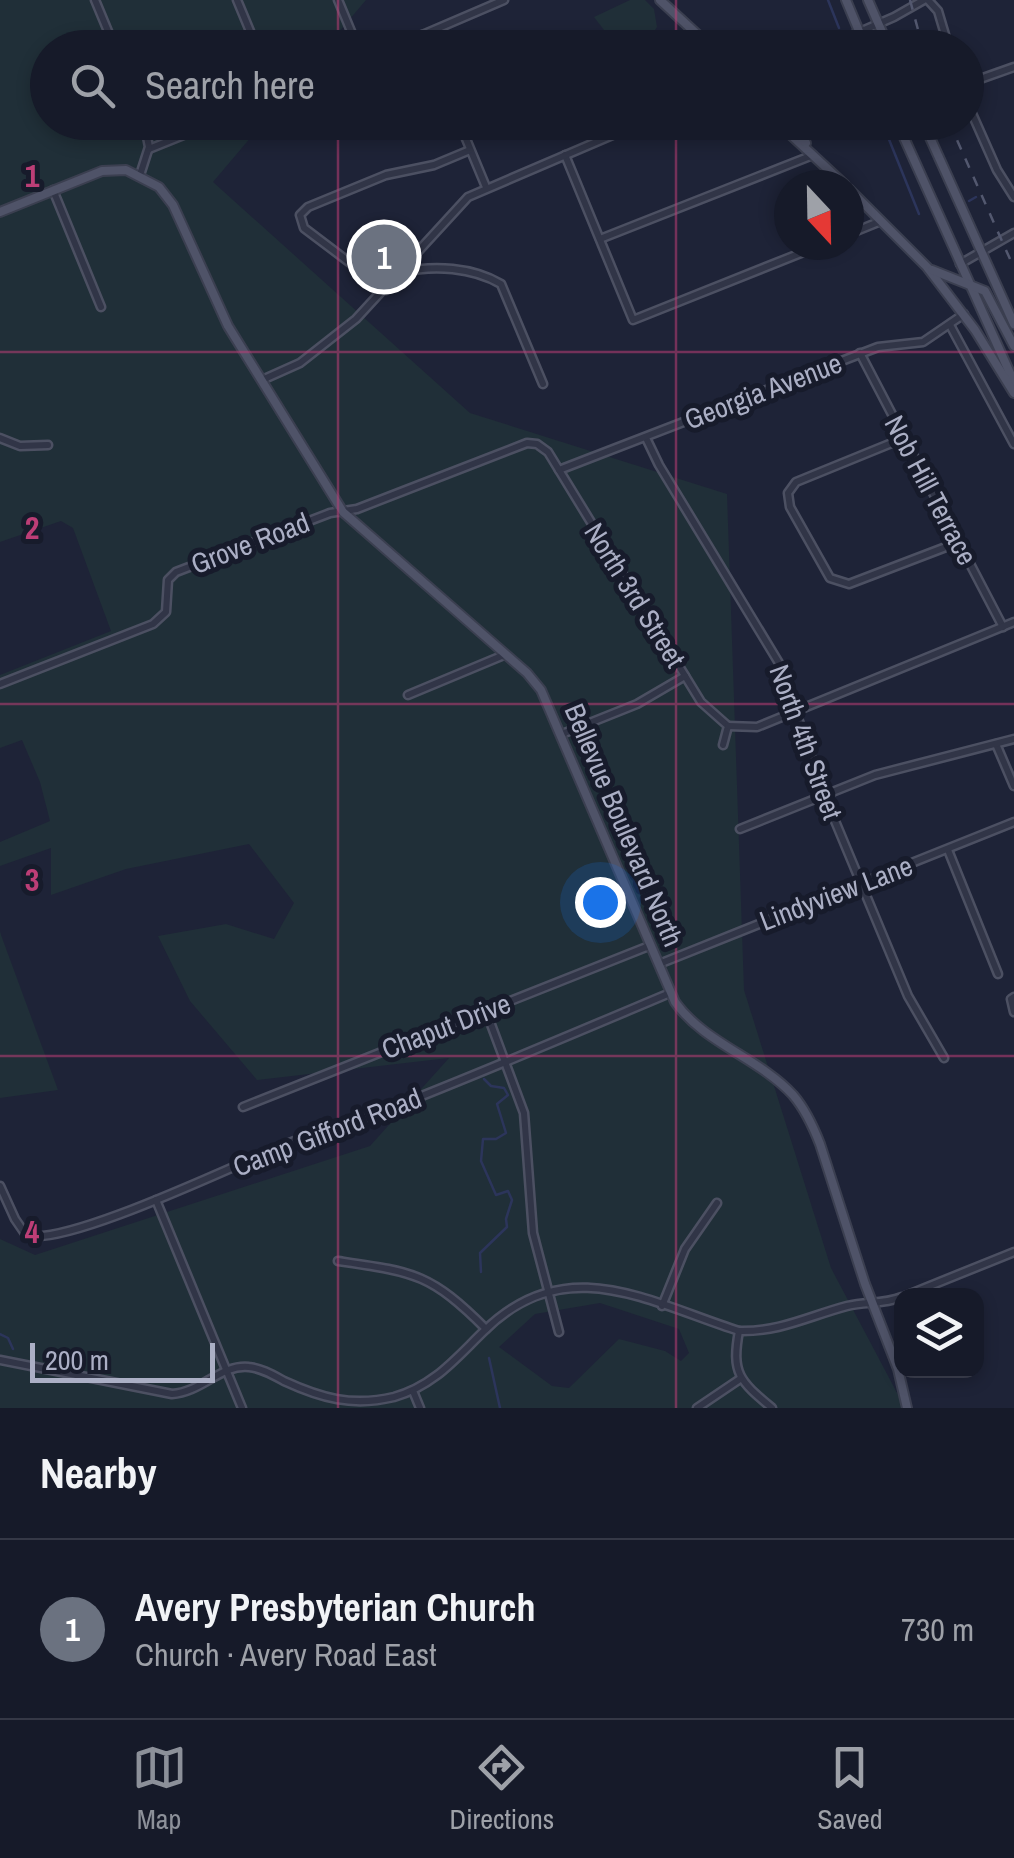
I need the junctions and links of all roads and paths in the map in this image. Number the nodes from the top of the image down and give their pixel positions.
1 (95, 0) edge
2 (237, 0) edge
3 (338, 0) edge
4 (504, 0) edge
5 (660, 0) edge
6 (846, 0) edge
7 (868, 0) edge
8 (926, 0) edge
9 (484, 4) edge
10 (879, 24) junction
11 (108, 30) edge
12 (250, 30) edge
13 (350, 30) edge
14 (432, 30) edge
15 (691, 30) edge
16 (859, 30) edge
17 (865, 30) edge
18 (882, 30) edge
19 (944, 30) edge
20 (1014, 67) edge
21 (984, 78) edge
22 (147, 140) edge
23 (170, 140) edge
24 (466, 140) edge
25 (599, 140) edge
26 (797, 140) edge
27 (802, 140) edge
28 (905, 140) edge
29 (931, 140) edge
30 (983, 140) edge
31 (149, 148) junction
32 (470, 150) junction
33 (564, 154) junction
34 (814, 155) junction
35 (829, 170) edge
36 (140, 176) junction
37 (486, 187) junction
38 (53, 190) junction
39 (1014, 196) edge
40 (864, 204) edge
41 (0, 212) edge
42 (881, 221) junction
43 (864, 228) edge
44 (1014, 233) edge
45 (600, 240) junction
46 (983, 254) junction
47 (784, 260) edge
48 (960, 264) junction
49 (927, 267) junction
50 (401, 273) junction
51 (968, 282) junction
52 (386, 290) junction
53 (101, 307) dead end
54 (964, 314) junction
55 (1014, 324) edge
56 (950, 326) junction
57 (1014, 346) edge
58 (860, 353) junction
59 (262, 380) junction
60 (1014, 382) edge
61 (543, 384) dead end
62 (1014, 393) edge
63 (0, 438) edge
64 (646, 438) junction
65 (904, 438) junction
66 (538, 444) joint
67 (1014, 444) edge
68 (48, 445) dead end
69 (559, 470) junction
70 (343, 512) junction
71 (959, 542) junction
72 (1014, 622) edge
73 (1003, 627) junction
74 (504, 655) junction
75 (685, 676) junction
76 (0, 684) edge
77 (408, 695) dead end
78 (796, 713) junction
79 (728, 726) junction
80 (562, 734) junction
81 (1014, 739) edge
82 (996, 744) junction
83 (724, 745) dead end
84 (1014, 786) edge
85 (825, 797) junction
86 (1014, 822) edge
87 (740, 830) dead end
88 (948, 850) junction
89 (862, 884) junction
90 (650, 946) junction
91 (657, 964) junction
92 (998, 974) dead end
93 (670, 994) junction
94 (1012, 998) edge
95 (486, 1011) junction
96 (1014, 1012) edge
97 (944, 1058) dead end
98 (506, 1062) junction
99 (243, 1107) dead end
100 (0, 1186) edge
101 (156, 1200) junction
102 (717, 1203) dead end
103 (1014, 1252) edge
104 (338, 1261) dead end
105 (923, 1288) edge
106 (547, 1292) junction
107 (894, 1298) edge
108 (872, 1304) junction
109 (662, 1306) junction
110 (486, 1329) junction
111 (739, 1331) junction
112 (559, 1332) dead end
113 (0, 1360) edge
114 (226, 1370) junction
115 (740, 1379) junction
116 (413, 1390) junction
117 (242, 1408) edge
118 (420, 1408) edge
119 (696, 1408) edge
120 (772, 1408) edge
121 (907, 1408) edge

1 - 11 street
2 - 12 street
3 - 13 street
4 - 9 street
5 - 15 main road
6 - 16 main road
7 - 10 main road
8 - 10 street
8 - 19 street
9 - 14 street
10 - 17 street
10 - 18 main road
20 - 21 street
22 - 31 street
23 - 31 street
24 - 32 street
25 - 33 street
26 - 34 main road
27 - 34 main road
28 - 48 main road
29 - 46 main road
30 - 39 street
31 - 36 street
32 - 37 street
32 - 52 street
33 - 37 street
33 - 45 street
34 - 35 main road
34 - 45 street
36 - 38 main road
36 - 59 main road, Bellevue Boulevard North
37 - 50 street
38 - 41 main road
38 - 53 street
40 - 42 main road
42 - 43 street
42 - 49 main road
44 - 46 street
45 - 47 street
46 - 48 street
46 - 55 main road
48 - 51 main road
49 - 51 main road
49 - 54 main road
50 - 52 street
50 - 61 street
51 - 57 main road
51 - 60 main road
52 - 59 street
54 - 56 street, Georgia Avenue
54 - 62 main road
56 - 58 street, Georgia Avenue
56 - 67 street
58 - 64 street, Georgia Avenue
58 - 65 street, Nob Hill Terrace
59 - 70 main road, Bellevue Boulevard North
63 - 68 street
64 - 69 street, Georgia Avenue
64 - 78 street, North 4th Street
65 - 71 street, Nob Hill Terrace
65 - 71 street
66 - 69 street, North 3rd Street
66 - 70 street, Grove Road
69 - 75 street, North 3rd Street
70 - 74 main road, Bellevue Boulevard North
70 - 76 street, Grove Road
71 - 73 street, Nob Hill Terrace
72 - 73 street
73 - 78 street
74 - 77 street
74 - 80 main road, Bellevue Boulevard North
75 - 79 street, North 3rd Street
75 - 80 street
78 - 79 street
78 - 85 street, North 4th Street
79 - 83 street
80 - 90 main road, Bellevue Boulevard North
81 - 82 street
82 - 84 street
82 - 85 street
85 - 87 street
85 - 89 street, North 4th Street
86 - 88 street, Lindyview Lane
88 - 89 street, Lindyview Lane
88 - 92 street
89 - 91 street, Lindyview Lane
89 - 97 street, North 4th Street
90 - 91 main road, Bellevue Boulevard North
90 - 95 street, Chaput Drive
91 - 93 main road, Bellevue Boulevard North
93 - 98 street, Camp Gifford Road
93 - 108 main road, Bellevue Boulevard North
94 - 96 street
95 - 98 street
95 - 99 street, Chaput Drive
98 - 101 street, Camp Gifford Road
98 - 106 street
100 - 101 street, Camp Gifford Road
101 - 114 street
102 - 109 street
103 - 105 street
104 - 110 street
106 - 109 street
106 - 110 street
106 - 112 street
107 - 108 street
108 - 111 street
108 - 121 main road, Bellevue Boulevard North
109 - 111 street
110 - 116 street
111 - 115 street
113 - 114 street
114 - 116 street
114 - 117 street
115 - 119 street
115 - 120 street
116 - 118 street

